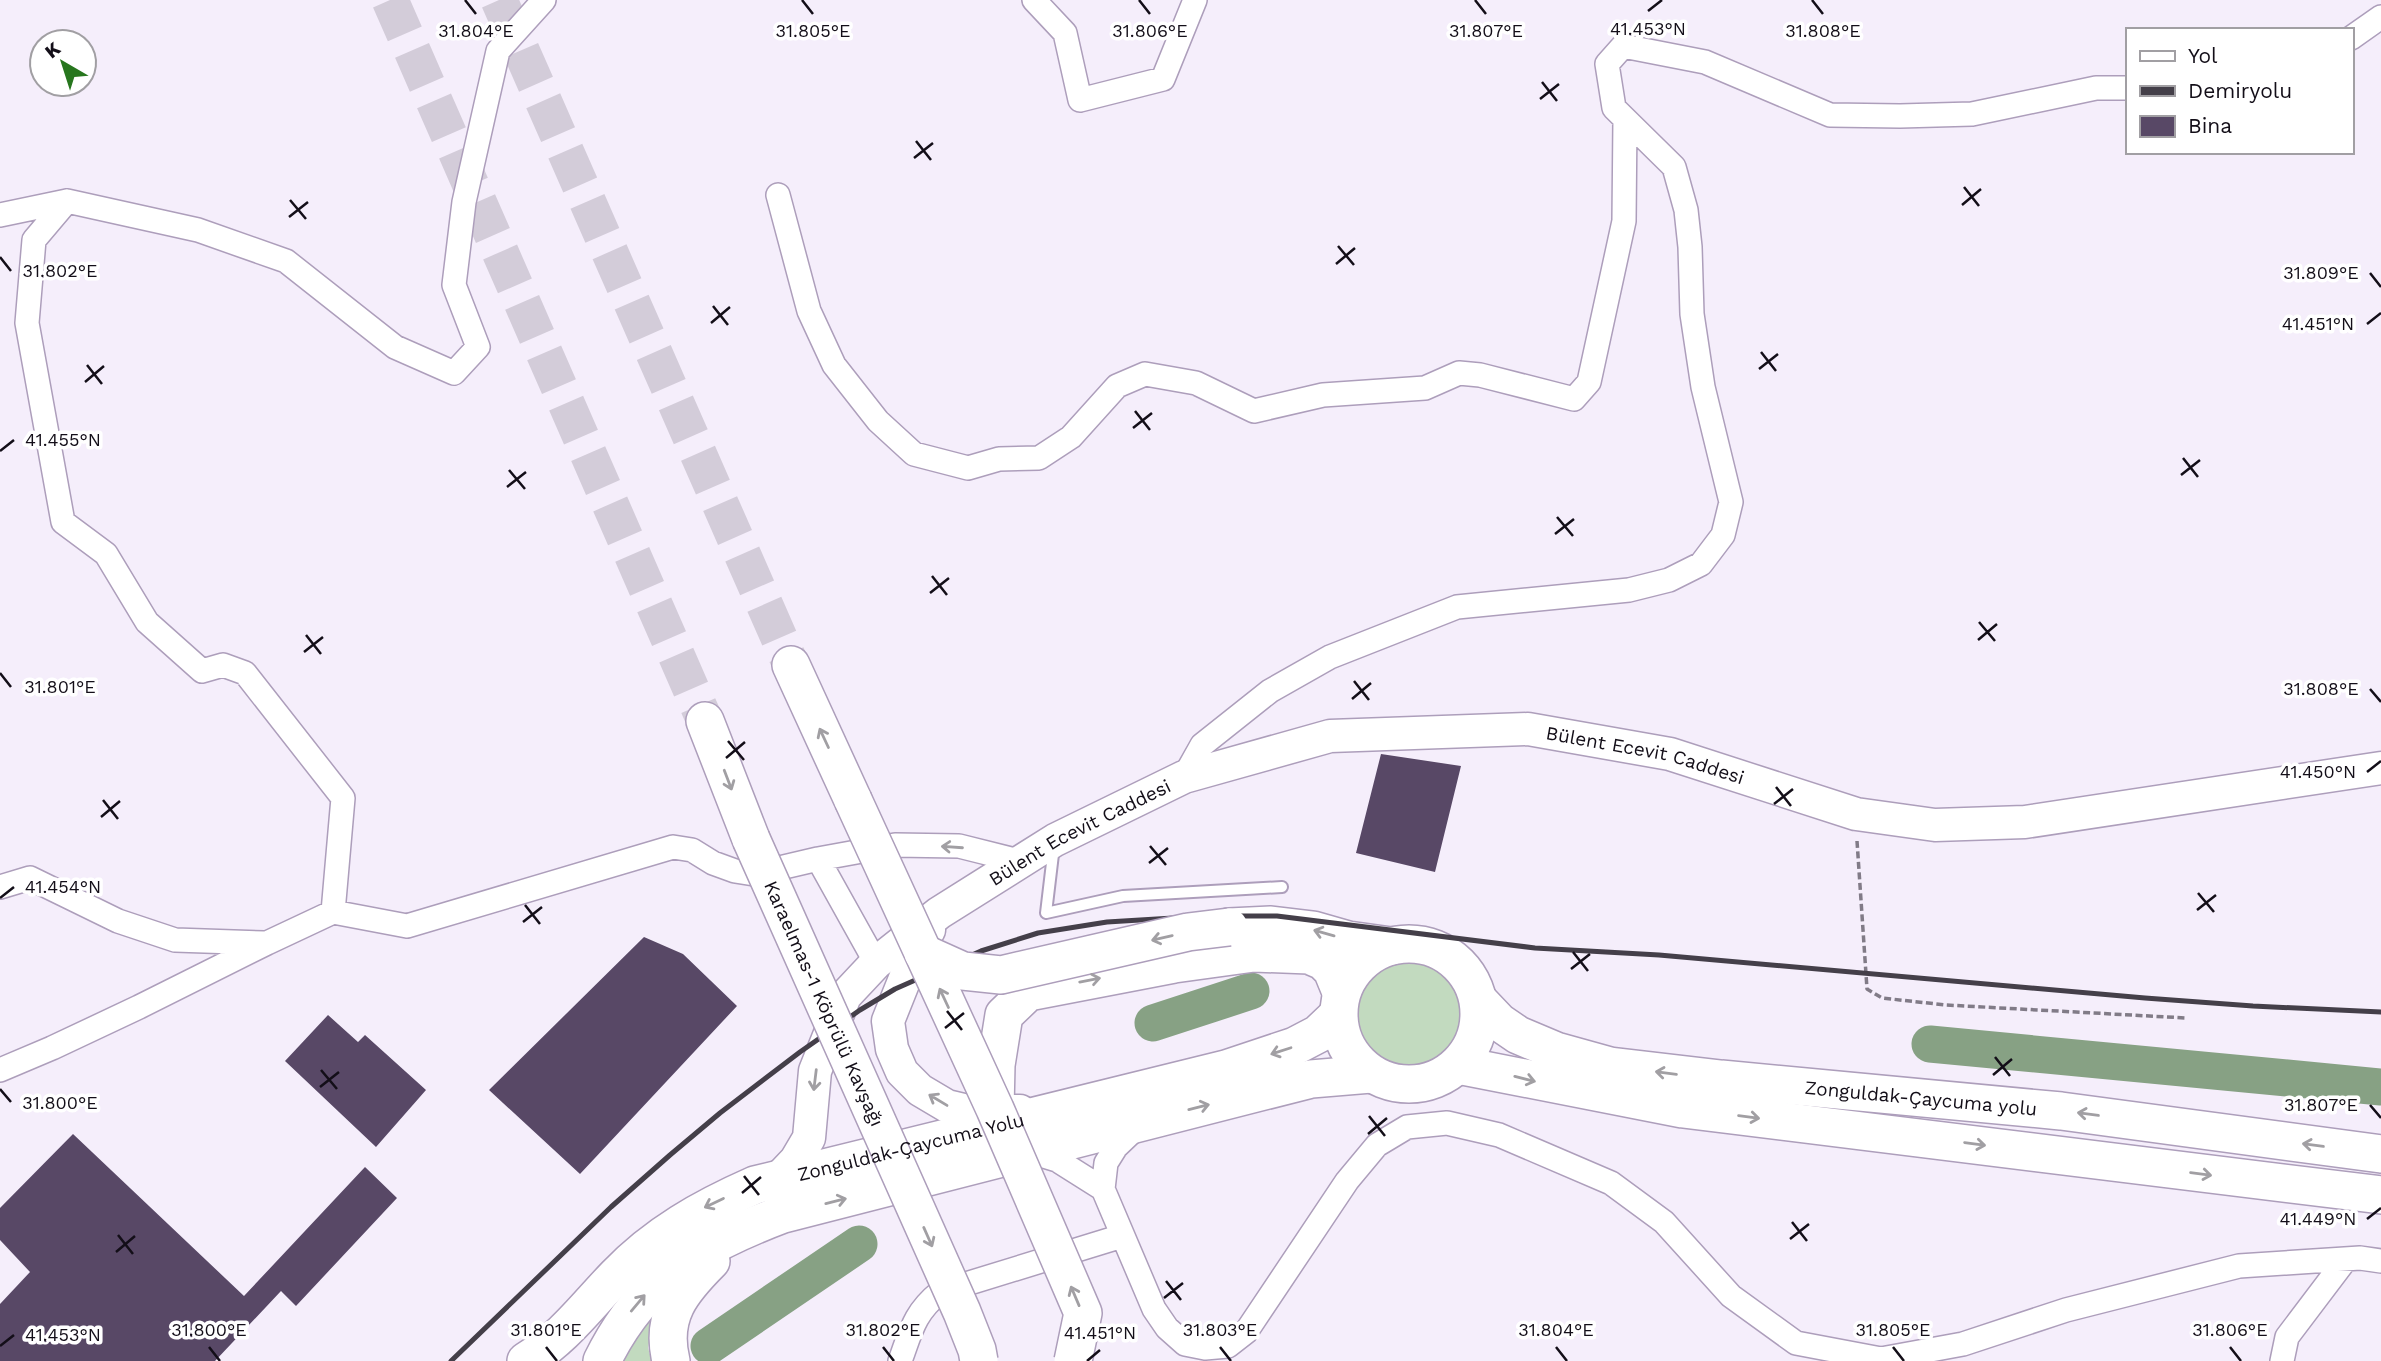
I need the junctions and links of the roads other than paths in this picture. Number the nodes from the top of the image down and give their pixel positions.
1 (544, 0) edge
2 (1034, 0) edge
3 (1195, 0) edge
4 (2381, 16) edge
5 (2353, 36) edge
6 (2126, 88) edge
7 (1625, 119) junction
8 (778, 195) dead end
9 (67, 201) junction
10 (0, 215) edge
11 (790, 665) tunnel mouth
12 (705, 720) tunnel mouth
13 (2381, 768) edge
14 (1184, 777) junction
15 (1055, 840) junction
16 (818, 859) junction
17 (1019, 861) junction
18 (0, 887) edge
19 (1283, 887) dead end
20 (333, 912) junction
21 (939, 913) junction
22 (1242, 940) junction
23 (267, 943) junction
24 (1391, 946) junction
25 (923, 953) junction
26 (876, 963) junction
27 (1479, 1001) junction
28 (1340, 1004) junction
29 (1458, 1065) junction
30 (0, 1070) edge
31 (1371, 1074) junction
32 (995, 1109) junction
33 (1053, 1111) junction
34 (1141, 1122) junction
35 (1028, 1151) junction
36 (2381, 1154) edge
37 (778, 1179) junction
38 (1103, 1189) junction
39 (2381, 1195) edge
40 (746, 1228) junction
41 (1122, 1236) junction
42 (2346, 1259) junction
43 (2381, 1261) edge
44 (526, 1361) edge
45 (602, 1361) edge
46 (671, 1361) edge
47 (900, 1361) edge
48 (979, 1361) edge
49 (1073, 1361) edge
50 (2282, 1361) edge

1 - 9 street
2 - 3 street
4 - 5 street
6 - 7 street
7 - 8 street
7 - 14 street
9 - 10 street
9 - 20 street
25 -> 11 highway, bridge
12 -> 48 highway, Karaelmas-1 Köprülü Kavşağı, bridge
13 - 14 main road, Bülent Ecevit Caddesi
14 - 15 main road, Bülent Ecevit Caddesi
15 - 17 main road, Bülent Ecevit Caddesi
15 - 19 lane
17 -> 16 street
16 - 20 street
16 - 26 street
17 - 21 main road, Bülent Ecevit Caddesi
18 - 23 street
20 - 23 street
21 - 26 main road, Bülent Ecevit Caddesi
33 -> 21 main road
24 -> 22 highway
22 -> 25 highway, bridge
22 - 28 highway
32 -> 22 highway
23 - 30 street
24 - 27 highway
24 - 28 highway
32 -> 25 highway, bridge
26 -> 37 main road, Bülent Ecevit Caddesi
27 - 29 highway
36 -> 27 highway, Zonguldak-Çaycuma yolu
28 - 31 highway
28 -> 33 highway, Zonguldak-Çaycuma Yolu
29 - 31 highway
29 -> 39 highway
34 -> 31 highway, Zonguldak-Çaycuma Yolu
49 -> 32 highway, bridge
33 - 37 highway, Zonguldak-Çaycuma Yolu
34 - 35 highway, Zonguldak-Çaycuma Yolu
34 - 38 street
35 - 38 street
40 -> 35 highway, Zonguldak-Çaycuma Yolu
37 -> 44 highway, Zonguldak-Çaycuma Yolu
38 - 41 street
45 -> 40 highway, Zonguldak-Çaycuma Yolu
40 - 46 highway
41 - 42 street
41 - 47 street
42 - 43 street
42 - 50 street

